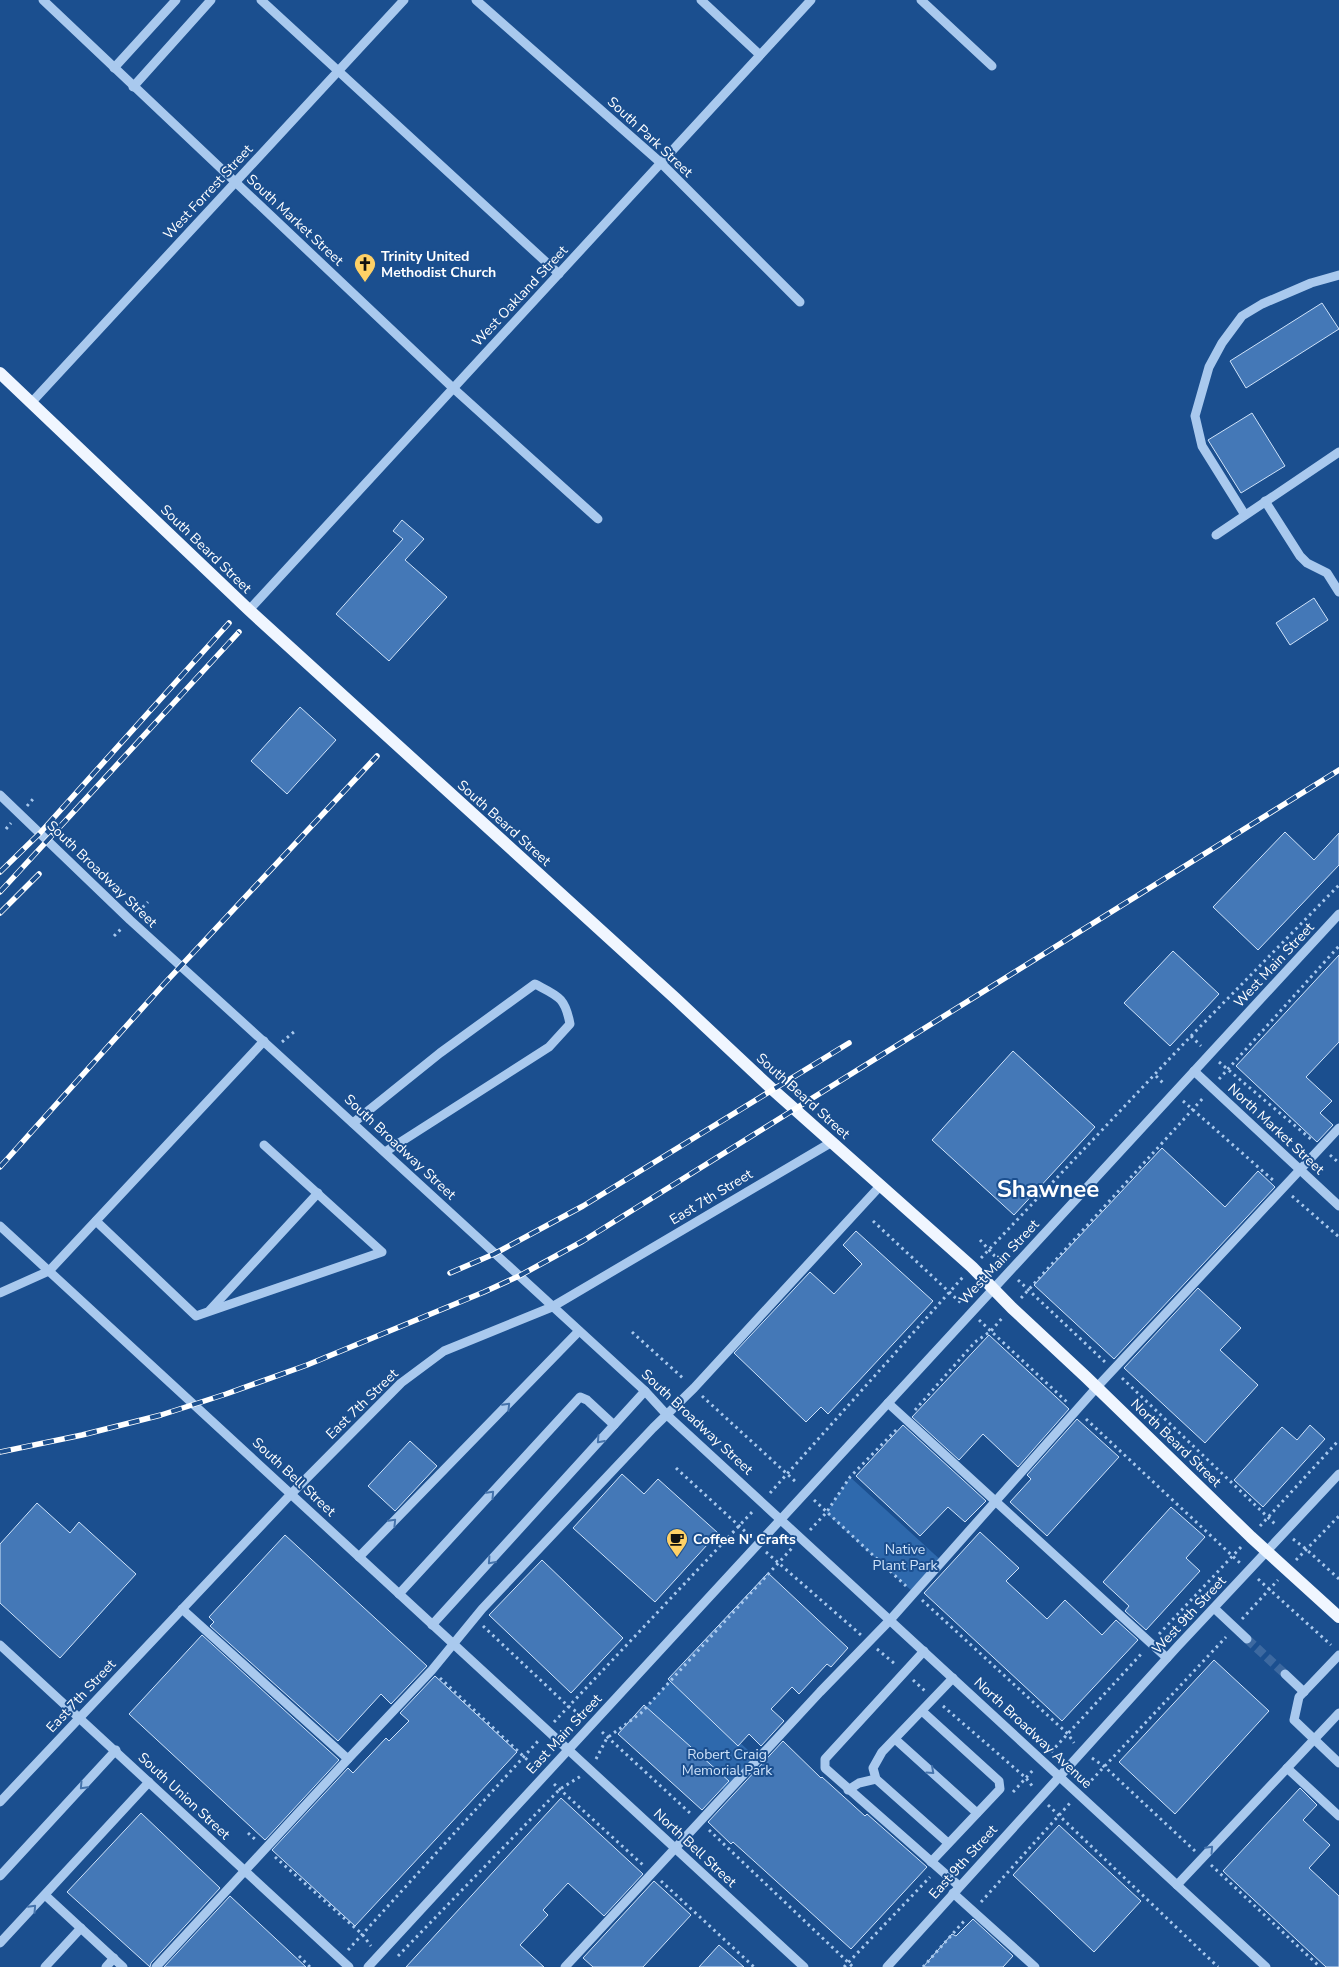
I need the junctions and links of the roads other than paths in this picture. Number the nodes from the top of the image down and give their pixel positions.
1 (42, 0) edge
2 (176, 0) edge
3 (211, 0) edge
4 (261, 0) edge
5 (404, 0) edge
6 (476, 0) edge
7 (701, 0) edge
8 (811, 0) edge
9 (921, 0) edge
10 (760, 55) junction
11 (992, 66) dead end
12 (114, 68) junction
13 (338, 72) junction
14 (133, 87) junction
15 (661, 163) junction
16 (235, 183) junction
17 (559, 274) junction
18 (1339, 275) edge
19 (800, 302) dead end
20 (0, 373) edge
21 (454, 388) junction
22 (31, 403) junction
23 (1339, 452) edge
24 (1266, 501) junction
25 (1245, 515) junction
26 (598, 519) dead end
27 (1216, 535) dead end
28 (1339, 592) edge
29 (249, 610) junction
30 (0, 796) edge
31 (1339, 914) edge
32 (264, 1041) junction
33 (1194, 1071) junction
34 (353, 1123) junction
35 (1339, 1128) edge
36 (832, 1142) junction
37 (264, 1145) dead end
38 (385, 1152) junction
39 (1300, 1170) junction
40 (881, 1185) junction
41 (318, 1193) junction
42 (1339, 1206) edge
43 (96, 1221) junction
44 (0, 1226) edge
45 (49, 1271) junction
46 (994, 1288) junction
47 (0, 1293) edge
48 (552, 1307) junction
49 (209, 1312) junction
50 (579, 1332) junction
51 (1097, 1387) junction
52 (644, 1391) junction
53 (888, 1403) junction
54 (667, 1415) junction
55 (614, 1425) junction
56 (1339, 1474) edge
57 (291, 1494) junction
58 (996, 1501) junction
59 (781, 1519) junction
60 (1268, 1551) junction
61 (359, 1557) junction
62 (399, 1594) junction
63 (1214, 1608) junction
64 (182, 1609) junction
65 (1339, 1617) edge
66 (890, 1620) junction
67 (432, 1625) junction
68 (1247, 1639) tunnel mouth
69 (453, 1644) junction
70 (0, 1645) edge
71 (924, 1651) junction
72 (1339, 1655) edge
73 (1167, 1658) junction
74 (1285, 1674) tunnel mouth
75 (953, 1678) junction
76 (1304, 1692) junction
77 (922, 1711) junction
78 (1339, 1713) edge
79 (80, 1718) junction
80 (895, 1738) junction
81 (1314, 1739) junction
82 (116, 1750) junction
83 (568, 1750) junction
84 (348, 1759) junction
85 (1339, 1763) edge
86 (1287, 1768) junction
87 (1059, 1776) junction
88 (876, 1779) junction
89 (149, 1782) junction
90 (848, 1790) junction
91 (0, 1802) edge
92 (977, 1813) junction
93 (1339, 1816) edge
94 (948, 1844) junction
95 (676, 1849) junction
96 (931, 1862) junction
97 (246, 1872) junction
98 (0, 1876) edge
99 (1177, 1885) junction
100 (956, 1890) junction
101 (45, 1895) junction
102 (81, 1928) junction
103 (0, 1944) edge
104 (114, 1958) junction
105 (45, 1967) edge
106 (106, 1967) edge
107 (124, 1967) edge
108 (156, 1967) edge
109 (349, 1967) edge
110 (368, 1967) edge
111 (565, 1967) edge
112 (804, 1967) edge
113 (887, 1967) edge
114 (1035, 1967) edge
115 (1266, 1967) edge

1 - 12 street, South Market Street
2 - 12 street
3 - 14 street
4 - 13 street
5 - 13 street, West Forrest Street
6 - 15 street, South Park Street
7 - 10 street
8 - 10 street, West Oakland Street
9 - 11 street
10 - 15 street, West Oakland Street
12 - 14 street, South Market Street
13 - 16 street, West Forrest Street
13 - 17 street
14 - 16 street, South Market Street
15 - 17 street, West Oakland Street
15 - 19 street, South Park Street
16 - 21 street, South Market Street
16 - 22 street, West Forrest Street
17 - 21 street, West Oakland Street
18 - 25 street
20 - 22 main road, South Beard Street
21 - 26 street, South Market Street
21 - 29 street, West Oakland Street
22 - 29 main road, South Beard Street
23 - 24 street
24 - 25 street
24 - 28 street
25 - 27 street
29 - 36 main road, South Beard Street
30 - 32 street, South Broadway Street
31 - 33 street, West Main Street
32 - 34 street, South Broadway Street
32 - 43 street
33 - 39 street, North Market Street
33 - 46 street, West Main Street
34 - 38 street, South Broadway Street
34 - 38 street
35 - 39 street
36 - 40 main road, South Beard Street
36 - 48 street, East 7th Street
37 - 41 street
38 - 48 street, South Broadway Street
39 - 42 street, North Market Street
39 - 51 street
40 - 46 main road, South Beard Street
40 - 54 street
41 - 49 street
41 - 49 street
43 - 45 street
43 - 49 street
44 - 45 street, South Bell Street
45 - 47 street
45 - 57 street, South Bell Street
46 - 51 main road, North Beard Street
46 - 53 street, West Main Street
48 - 50 street, South Broadway Street
48 - 57 street, East 7th Street
50 - 52 street, South Broadway Street
61 -> 50 street
51 - 58 street
51 - 60 main road, North Beard Street
52 - 54 street, South Broadway Street
52 - 55 street
53 - 58 street
53 - 59 street, West Main Street
54 - 59 street, South Broadway Street
54 - 69 street
62 -> 55 street
55 -> 67 street
56 - 60 street, West 9th Street
57 - 61 street, South Bell Street
57 - 64 street, East 7th Street
58 - 66 street
58 - 73 street
59 - 66 street, North Broadway Avenue
59 - 83 street, East Main Street
60 - 63 street, West 9th Street
60 - 65 main road, North Beard Street
61 - 62 street, South Bell Street
62 - 67 street, South Bell Street
63 - 68 street
63 - 73 street, West 9th Street
64 - 79 street, East 7th Street
64 - 84 street
66 - 71 street, North Broadway Avenue
66 - 95 street
67 - 69 street, South Bell Street
69 - 83 street, South Bell Street
69 - 84 street
70 - 79 street, South Union Street
71 - 75 street, North Broadway Avenue
71 - 90 street
72 - 76 street
73 - 87 street, West 9th Street
74 - 76 street
75 - 77 street
75 - 87 street, North Broadway Avenue
76 - 81 street
77 - 80 street
77 - 92 street
78 - 81 street
79 - 82 street, South Union Street
79 - 91 street, East 7th Street
80 - 88 street
80 -> 92 street
81 - 85 street
81 - 86 street
82 - 89 street, South Union Street
82 -> 98 street
83 - 95 street, North Bell Street
83 - 110 street, East Main Street
84 - 97 street
86 - 93 street
99 -> 86 street
87 - 99 street, North Broadway Avenue
87 - 100 street, East 9th Street
88 - 90 street
88 - 94 street
89 - 97 street, South Union Street
89 - 101 street
90 - 96 street
92 - 94 street
94 - 96 street
95 - 111 street
95 - 112 street, North Bell Street
96 - 100 street
97 - 108 street
97 - 109 street, South Union Street
99 - 115 street, North Broadway Avenue
100 - 113 street, East 9th Street
100 - 114 street
101 - 102 street
103 -> 101 street
102 - 104 street
102 - 105 street
104 - 106 street
104 - 107 street

